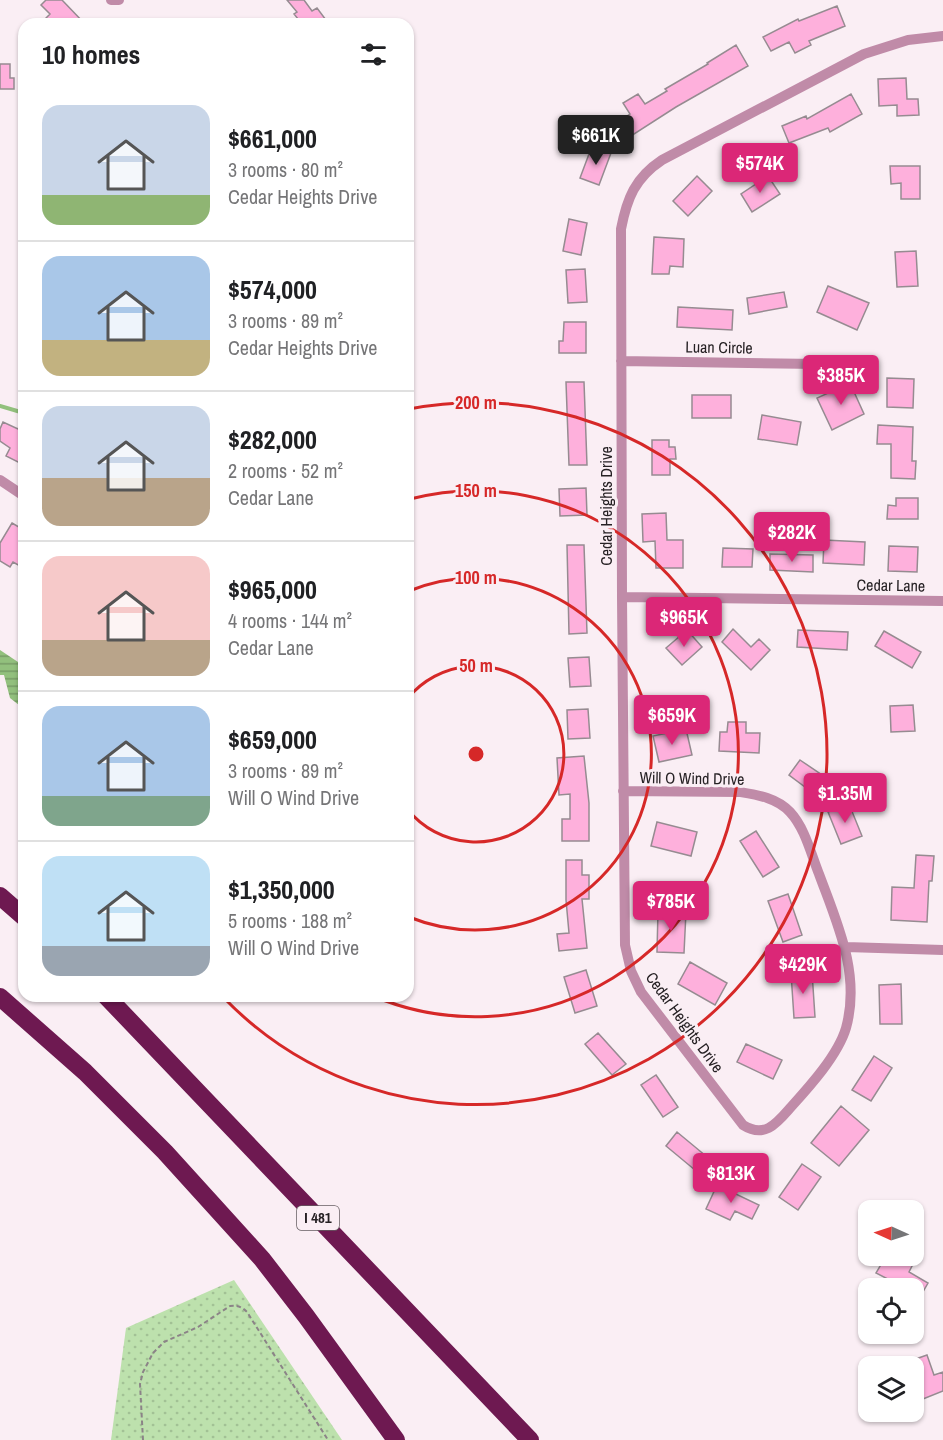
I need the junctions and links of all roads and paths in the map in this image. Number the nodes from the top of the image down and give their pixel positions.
1 (111, 0) edge
2 (119, 0) edge
3 (943, 36) edge
4 (621, 361) junction
5 (818, 364) dead end
6 (0, 480) edge
7 (18, 492) edge
8 (622, 597) junction
9 (943, 601) edge
10 (623, 791) junction
11 (0, 896) edge
12 (18, 912) edge
13 (846, 947) junction
14 (943, 950) edge
15 (0, 997) edge
16 (112, 1002) edge
17 (754, 1131) joint
18 (143, 1440) edge
19 (328, 1440) edge
20 (396, 1440) edge
21 (530, 1440) edge

1 - 2 street
3 - 4 street, Cedar Heights Drive
4 - 5 street, Luan Circle
4 - 8 street, Cedar Heights Drive
6 - 7 street
8 - 9 street, Cedar Lane
8 - 10 street, Cedar Heights Drive
10 - 13 street, Will O Wind Drive
10 - 17 street, Cedar Heights Drive
11 - 12 highway
13 - 14 street
13 - 17 street, Will O Wind Drive
15 - 20 highway
16 - 21 highway, I 481
18 - 19 path

